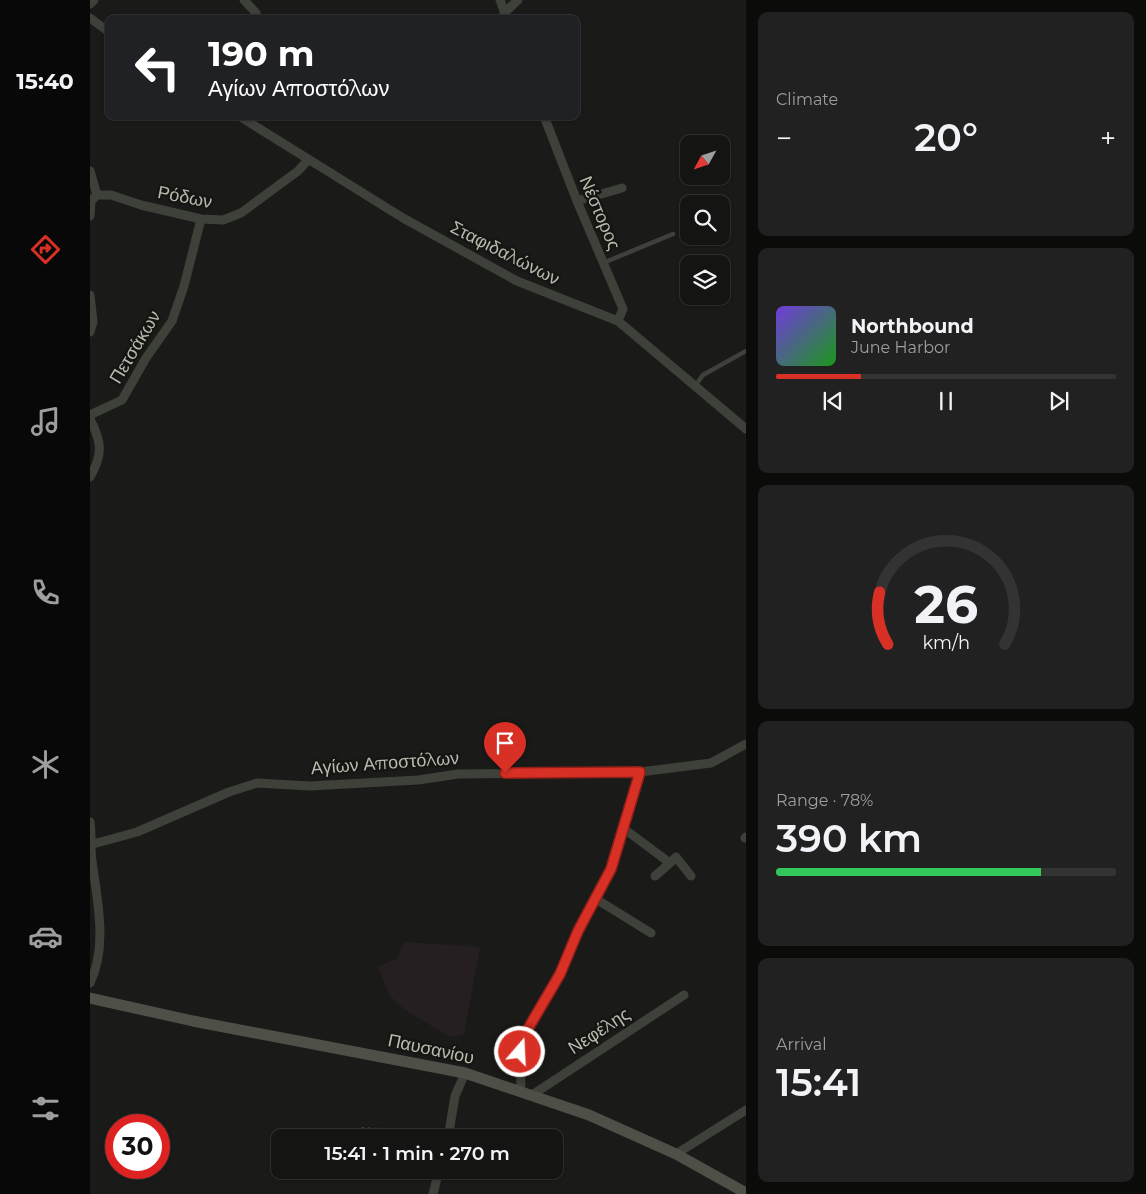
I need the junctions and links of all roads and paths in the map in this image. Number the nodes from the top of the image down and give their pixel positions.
1 (94, 0) edge
2 (244, 0) edge
3 (500, 0) edge
4 (518, 0) edge
5 (90, 4) edge
6 (255, 15) edge
7 (505, 15) edge
8 (506, 15) edge
9 (90, 18) edge
10 (105, 29) edge
11 (245, 120) edge
12 (546, 120) edge
13 (308, 160) junction
14 (90, 171) edge
15 (622, 188) dead end
16 (93, 199) edge
17 (577, 201) junction
18 (90, 216) edge
19 (201, 219) junction
20 (673, 234) dead end
21 (603, 263) junction
22 (90, 294) edge
23 (618, 321) junction
24 (90, 332) edge
25 (746, 351) edge
26 (694, 387) junction
27 (90, 414) edge
28 (90, 419) edge
29 (746, 429) edge
30 (90, 477) edge
31 (746, 744) edge
32 (640, 772) junction
33 (90, 822) edge
34 (623, 828) junction
35 (93, 844) junction
36 (670, 863) junction
37 (655, 876) dead end
38 (691, 876) dead end
39 (596, 899) junction
40 (651, 933) dead end
41 (90, 983) edge
42 (684, 996) dead end
43 (90, 998) edge
44 (465, 1073) junction
45 (527, 1093) junction
46 (746, 1110) edge
47 (358, 1129) edge
48 (375, 1129) edge
49 (450, 1129) edge
50 (676, 1154) junction
51 (437, 1179) edge
52 (746, 1193) edge
53 (433, 1194) edge

1 - 5 street
2 - 6 street
3 - 7 street
4 - 8 street
9 - 10 street
11 - 13 street, Σταφιδαλώνων
12 - 17 street, Νέστορος
13 - 19 street, Ρόδων
13 - 23 street, Σταφιδαλώνων
14 - 16 street
15 - 17 street
16 - 18 street
16 - 19 street, Ρόδων
17 - 21 street, Νέστορος
19 - 27 street, Πετσάκων
20 - 21 lane
21 - 23 street, Νέστορος
22 - 24 street
23 - 26 street, Σταφιδαλώνων
25 - 26 lane
26 - 29 street, Σταφιδαλώνων
28 - 30 street
31 - 32 street, Αγίων Αποστόλων
32 - 34 street
32 - 35 street, Αγίων Αποστόλων
33 - 35 street
34 - 36 street
34 - 39 street
35 - 41 street
36 - 37 street
36 - 38 street
39 - 40 street
39 - 45 street
42 - 45 street, Νεφέλης
43 - 44 street, Παυσανίου
44 - 45 street, Παυσανίου
44 - 49 street
45 - 50 street, Παυσανίου
46 - 50 street
47 - 48 path
50 - 52 street, Παυσανίου
51 - 53 street

